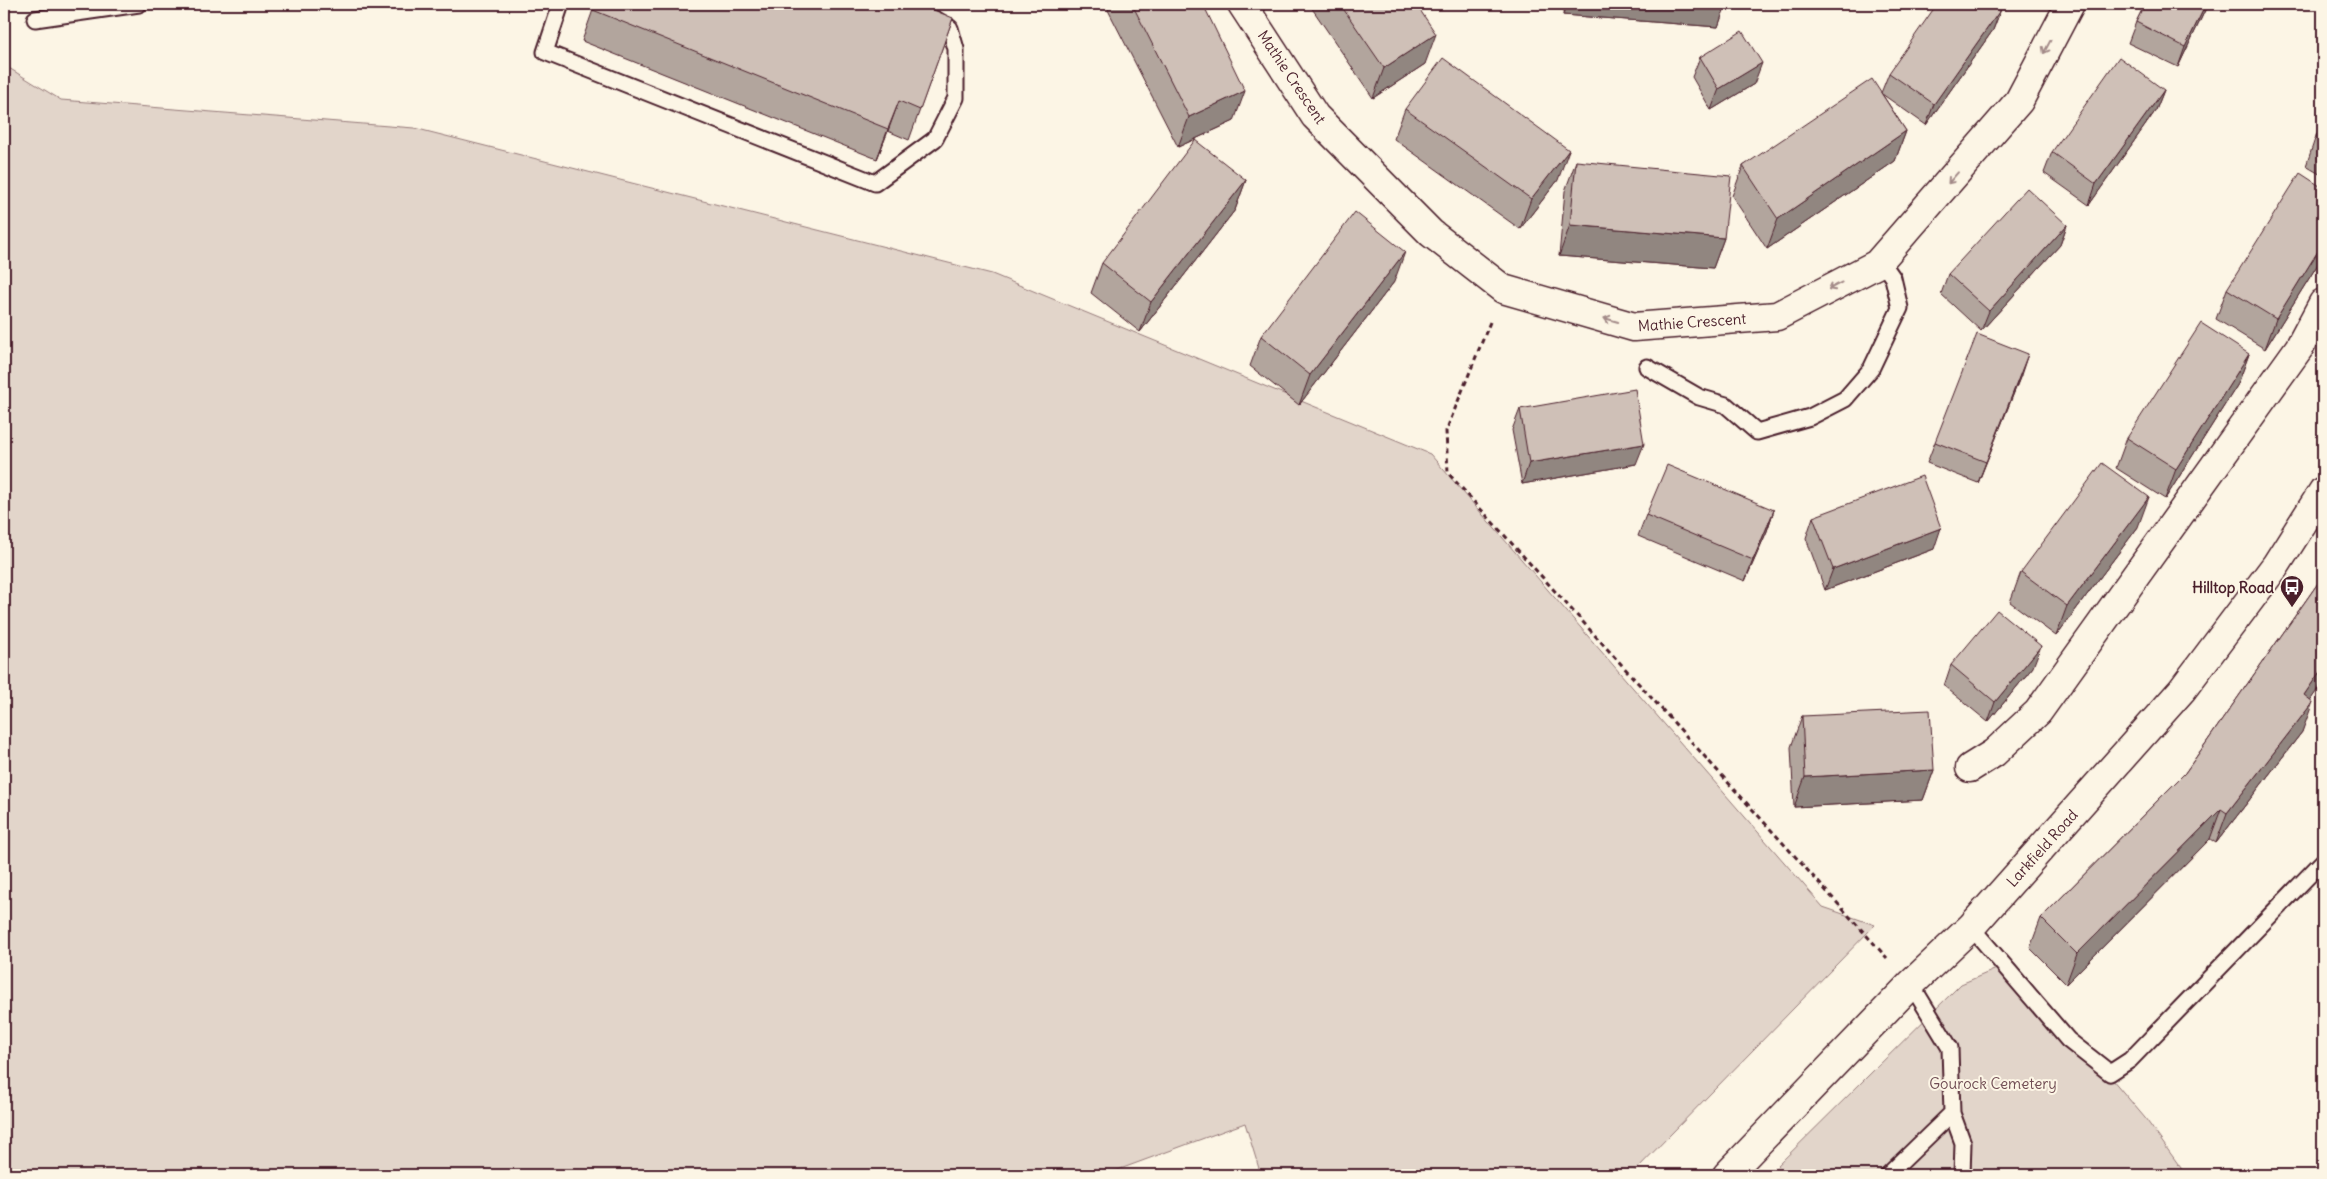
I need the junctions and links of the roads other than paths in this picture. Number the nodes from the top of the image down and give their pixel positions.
1 (139, 4) edge
2 (561, 4) edge
3 (910, 4) edge
4 (1242, 4) edge
5 (2070, 4) edge
6 (35, 19) dead end
7 (1877, 264) junction
8 (2323, 303) edge
9 (1647, 367) dead end
10 (2323, 491) edge
11 (1970, 768) dead end
12 (2323, 861) edge
13 (1971, 927) junction
14 (1911, 984) junction
15 (1952, 1113) junction
16 (1727, 1175) edge
17 (1888, 1175) edge
18 (1962, 1175) edge

1 - 6 lane
2 - 3 lane
7 -> 4 street, Mathie Crescent
5 -> 7 street, Mathie Crescent
7 - 9 lane
8 - 11 street
10 - 13 street, Larkfield Road
12 - 13 lane
13 - 14 street, Larkfield Road
14 - 15 lane
14 - 16 street, Larkfield Road
15 - 17 lane
15 - 18 lane

